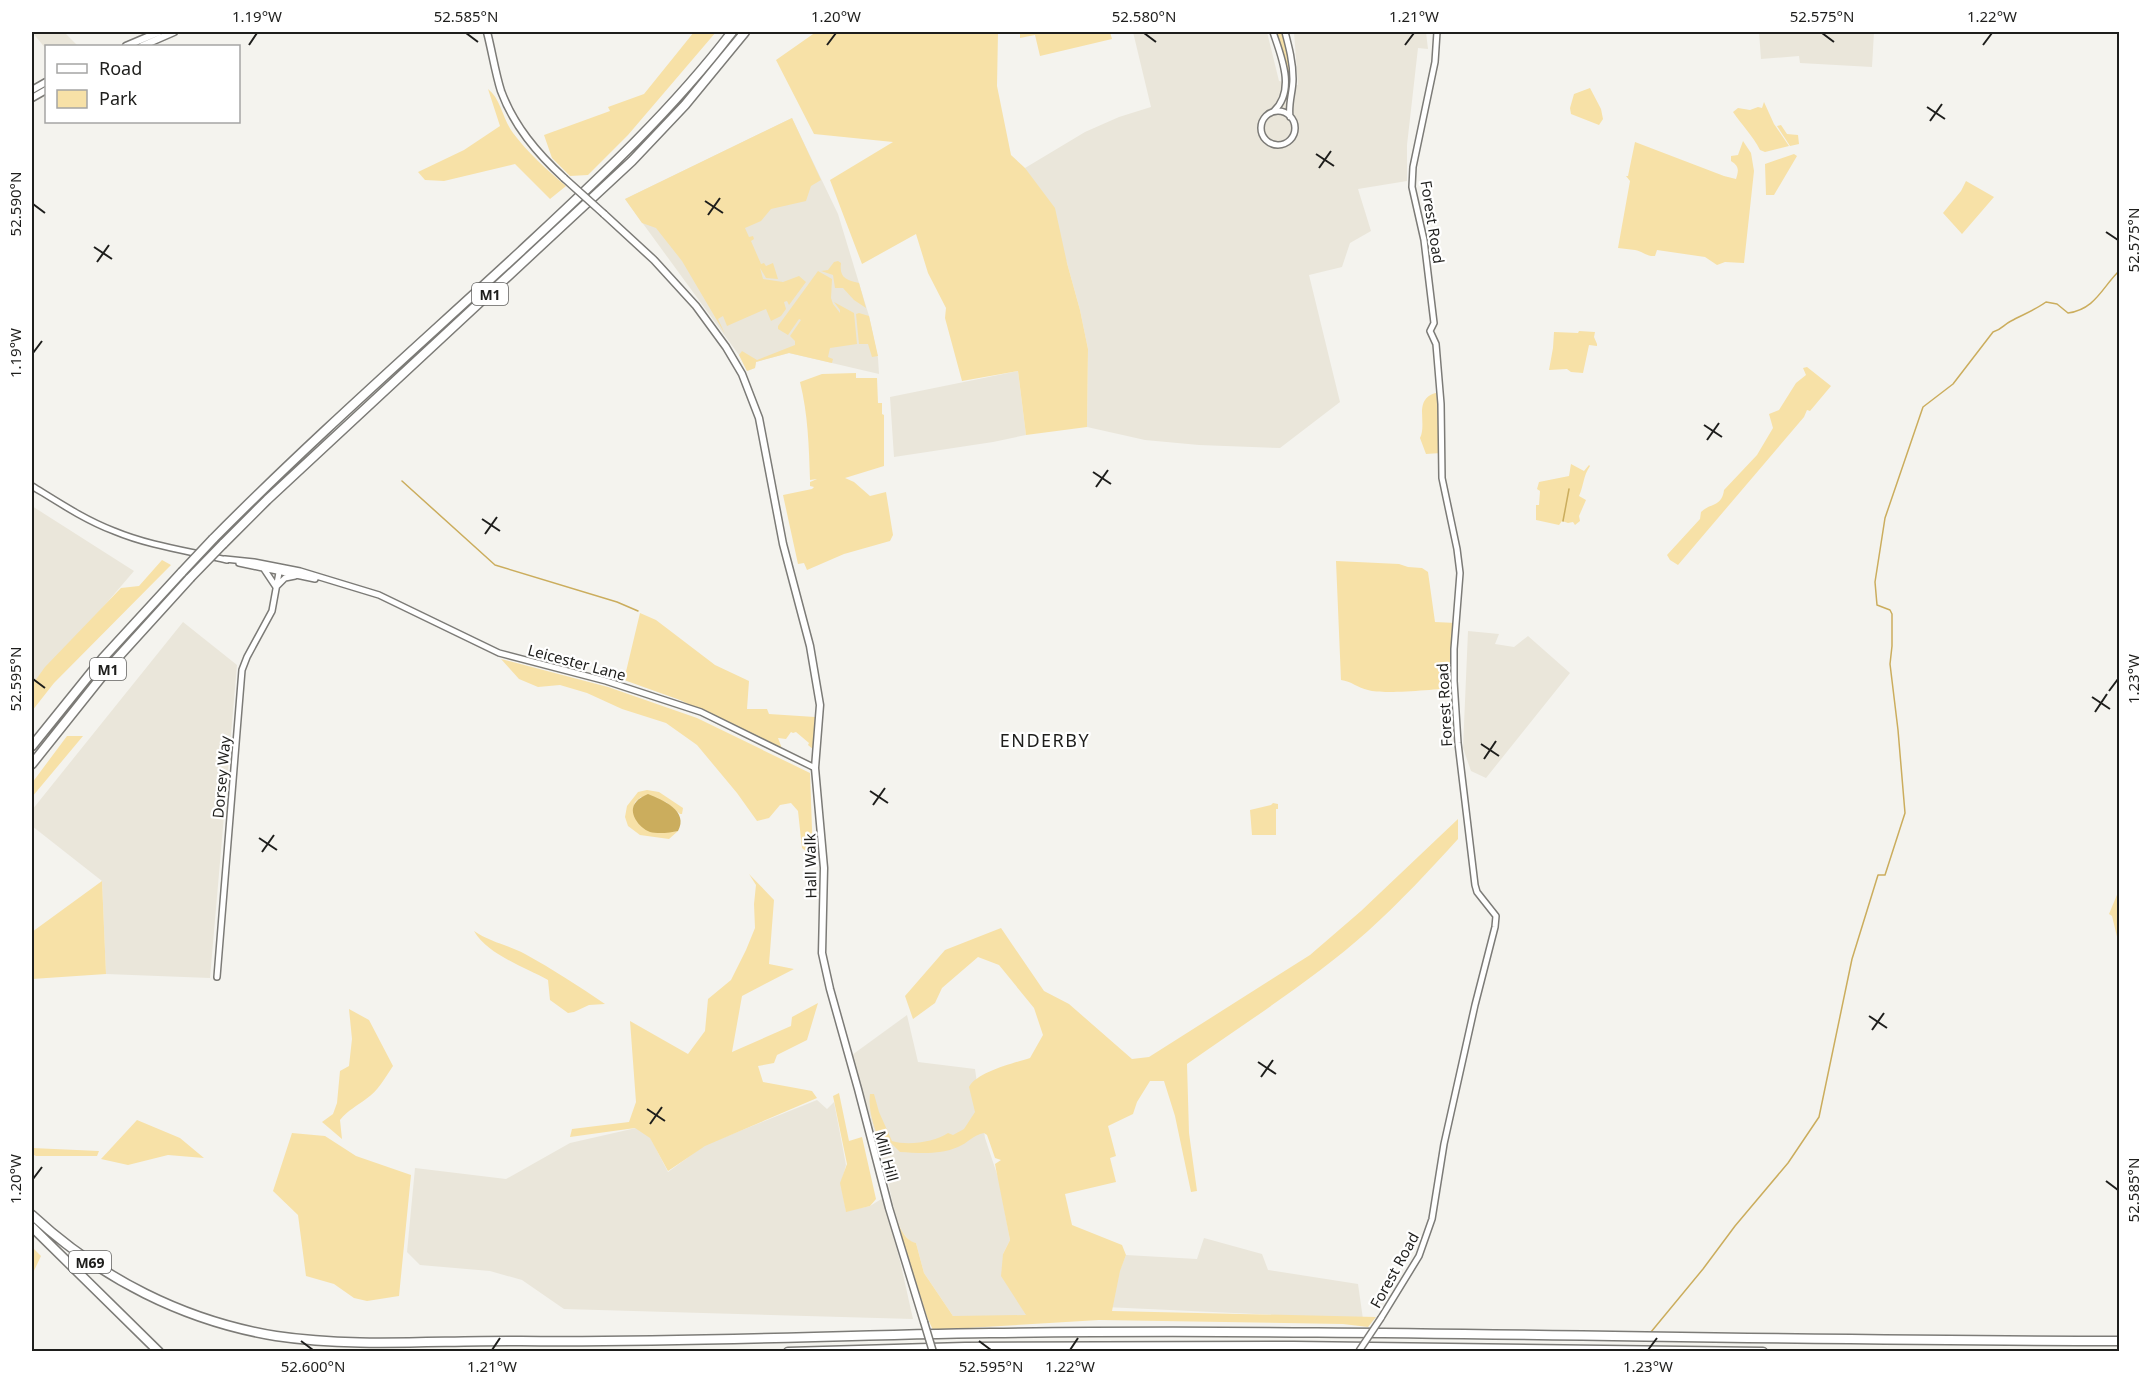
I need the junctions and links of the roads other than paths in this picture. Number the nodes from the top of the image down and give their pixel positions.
1 (159, 32) edge
2 (174, 32) edge
3 (487, 32) edge
4 (732, 32) edge
5 (745, 32) edge
6 (1273, 32) edge
7 (1285, 32) edge
8 (1437, 32) edge
9 (128, 45) edge
10 (144, 45) edge
11 (1273, 113) junction
12 (1290, 117) junction
13 (32, 486) edge
14 (225, 559) junction
15 (264, 569) junction
16 (279, 569) junction
17 (299, 576) junction
18 (332, 581) junction
19 (276, 587) junction
20 (32, 746) edge
21 (32, 765) edge
22 (815, 768) junction
23 (825, 964) joint
24 (217, 977) dead end
25 (32, 1215) edge
26 (32, 1227) edge
27 (32, 1234) edge
28 (60, 1256) junction
29 (2120, 1341) edge
30 (159, 1352) edge
31 (788, 1352) edge
32 (933, 1352) edge
33 (1359, 1352) edge
34 (1763, 1352) edge

1 - 9 main road
2 - 10 main road
3 - 22 main road, Hall Walk, bridge
4 - 20 highway, M1, bridge
5 - 21 highway, M1, bridge
6 - 11 street
7 - 12 street
8 - 33 street, Forest Road, bridge
11 - 12 street
11 - 12 street
13 - 14 street, Leicester Lane
14 - 15 street, Leicester Lane
14 - 16 street, Leicester Lane
15 - 16 street, Leicester Lane
15 - 19 street
16 - 17 street, Leicester Lane
16 - 18 street, Leicester Lane
16 - 19 street, Dorsey Way
17 - 18 street, Leicester Lane
17 - 19 street
18 - 22 street, Leicester Lane
19 - 24 street, Dorsey Way
22 - 23 main road, Hall Walk
23 - 32 main road, Mill Hill, bridge
25 - 29 highway, M69
26 - 28 highway, M69
27 - 28 highway, M69
28 - 30 highway, M69
31 - 34 highway

